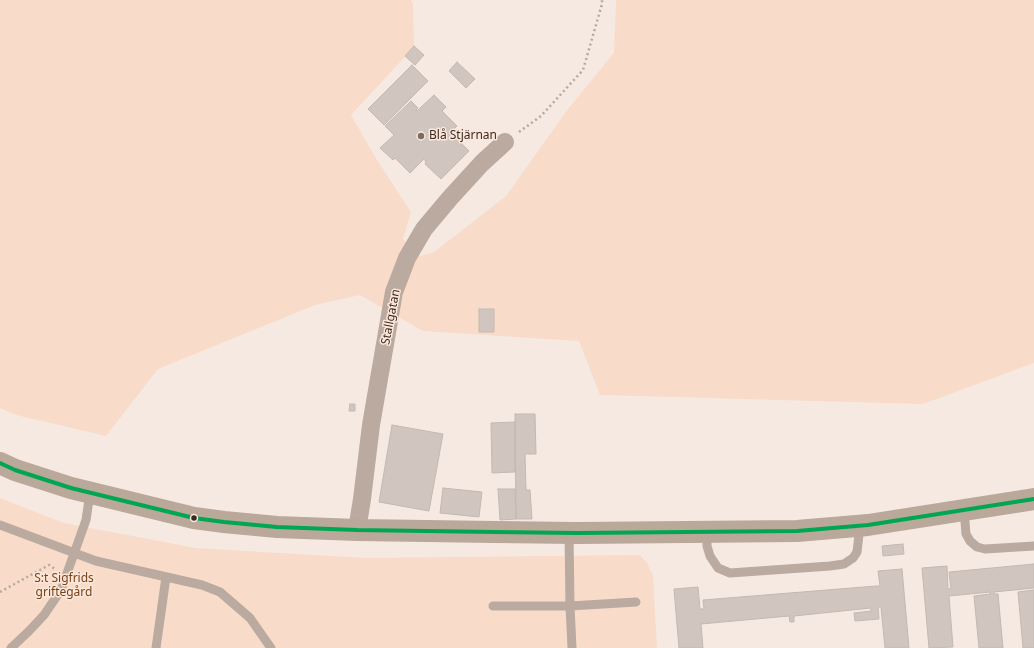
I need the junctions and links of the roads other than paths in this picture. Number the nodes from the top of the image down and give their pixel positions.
1 (505, 142) road end
2 (0, 463) edge
3 (90, 493) junction
4 (1034, 499) edge
5 (964, 510) junction
6 (0, 525) edge
7 (860, 526) junction
8 (357, 530) junction
9 (707, 531) junction
10 (569, 532) junction
11 (1034, 546) edge
12 (75, 552) junction
13 (166, 577) junction
14 (636, 602) dead end
15 (493, 606) dead end
16 (570, 606) junction
17 (11, 648) edge
18 (156, 648) edge
19 (271, 648) edge
20 (572, 648) edge

1 - 8 street, Stallgatan
2 - 3 street
3 - 8 street
3 - 12 lane
4 - 5 street
5 - 7 street
5 - 11 lane
6 - 12 lane
7 - 9 street
7 - 9 lane
8 - 10 street
9 - 10 street
10 - 16 lane
12 - 13 lane
12 - 17 lane
13 - 18 lane
13 - 19 lane
14 - 16 lane
15 - 16 lane
16 - 20 lane

